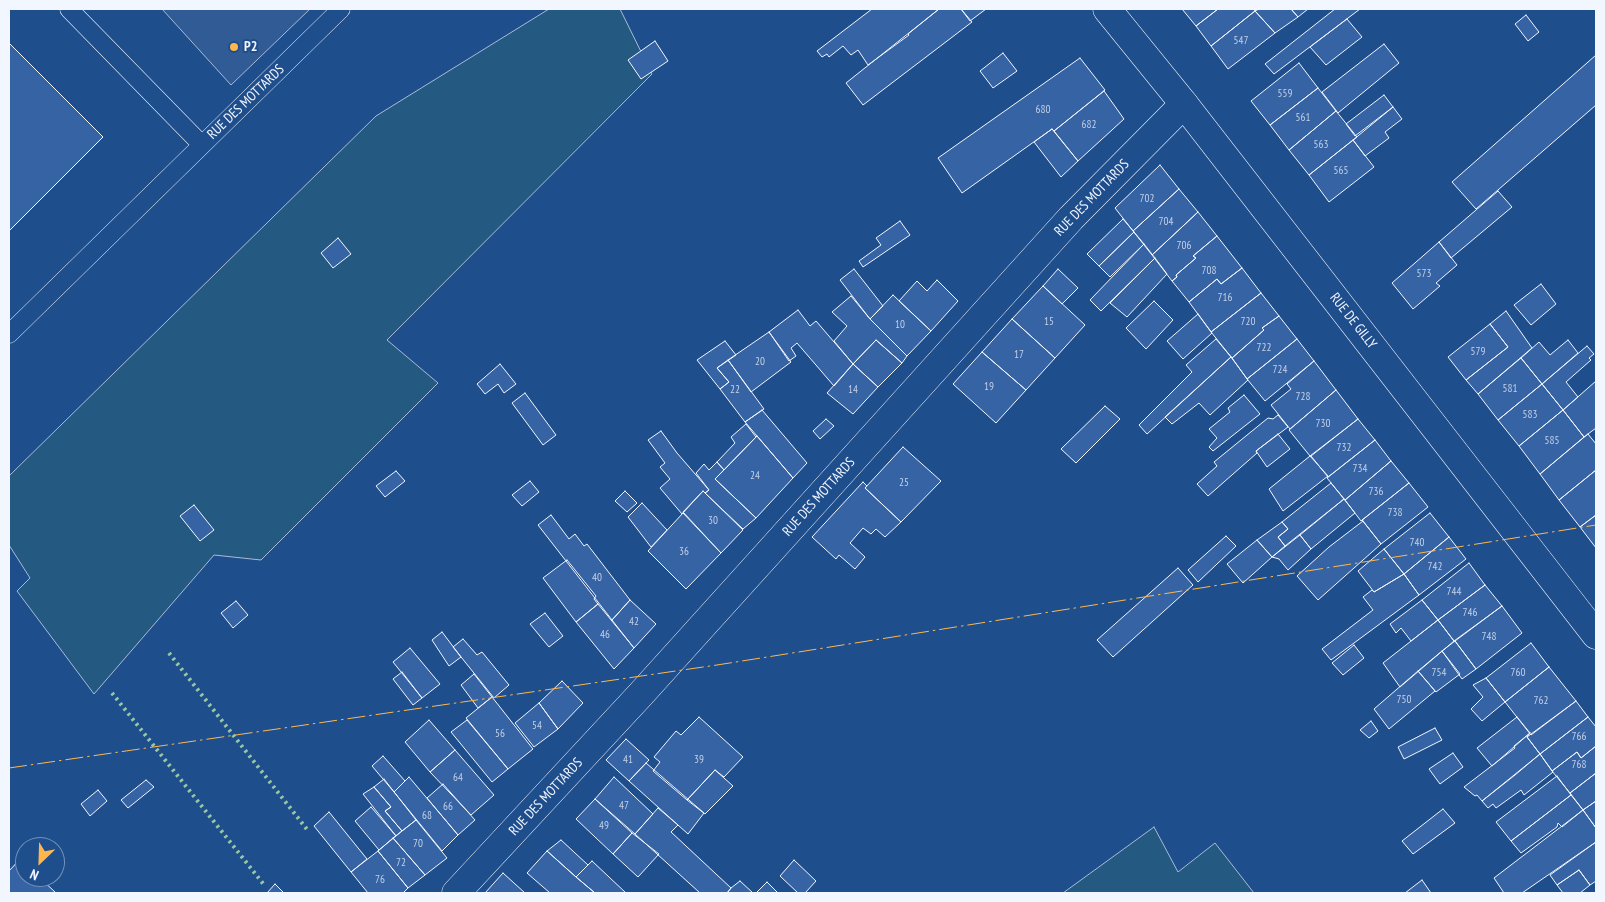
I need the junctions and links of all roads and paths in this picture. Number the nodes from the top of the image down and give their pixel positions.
1 (68, 9) edge
2 (341, 9) edge
3 (1107, 9) edge
4 (1184, 104) junction
5 (202, 145) junction
6 (9, 334) edge
7 (1596, 635) edge
8 (456, 893) edge

1 - 5 lane, RUE DES MOTTARDS
2 - 5 lane, RUE DES MOTTARDS
3 - 4 street, RUE DE GILLY
4 - 7 street, RUE DE GILLY
4 - 8 street, RUE DES MOTTARDS
5 - 6 lane

